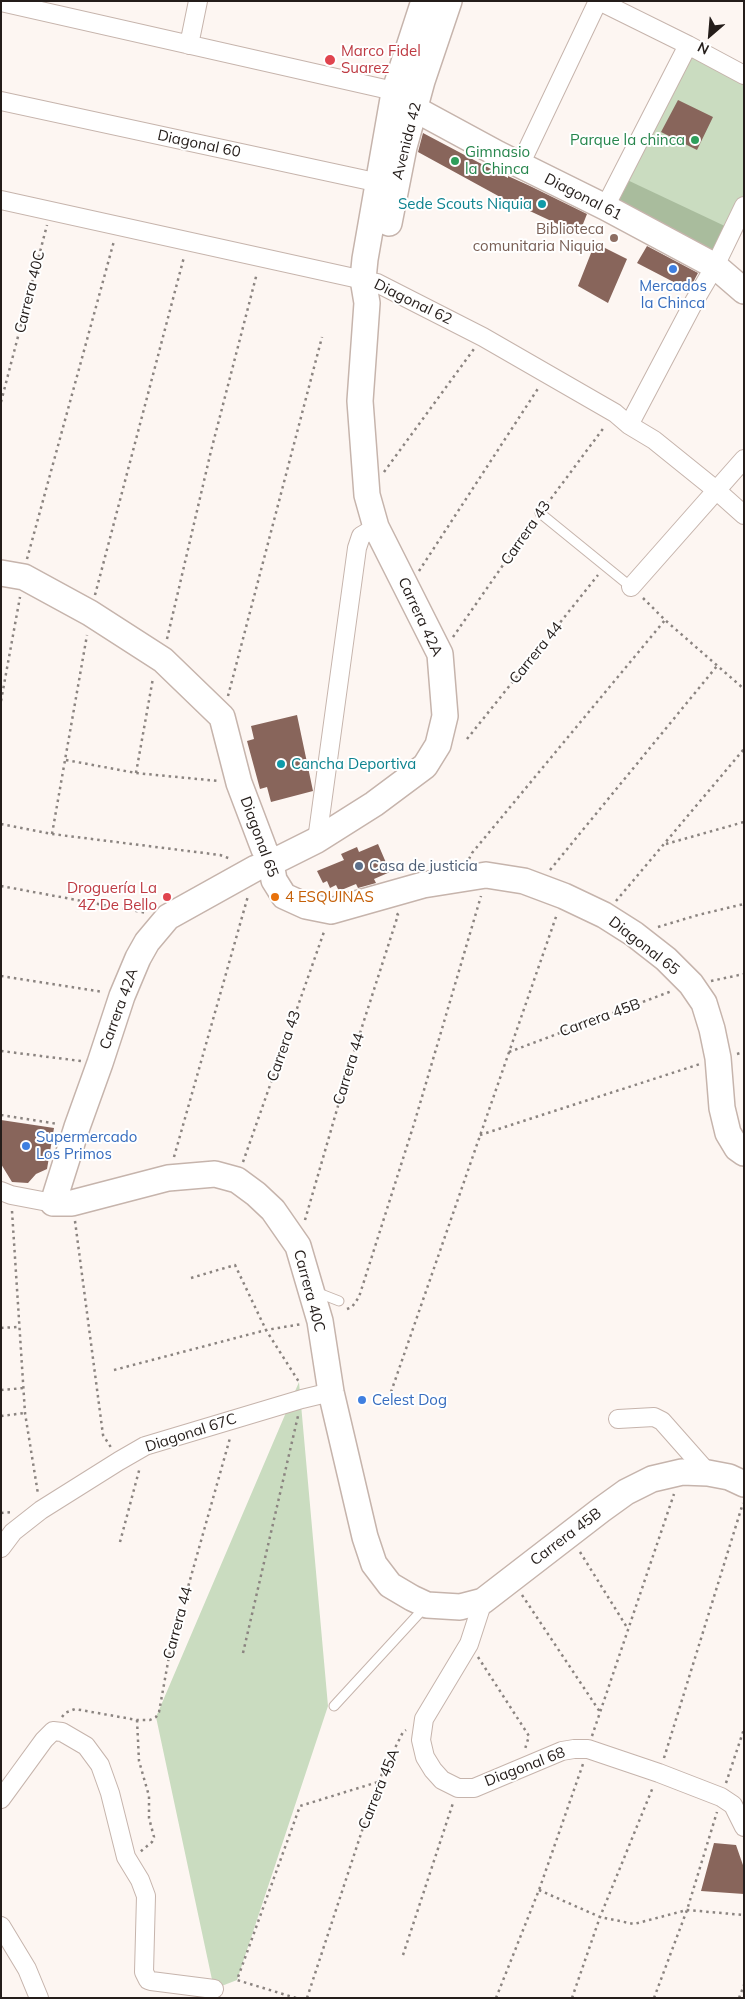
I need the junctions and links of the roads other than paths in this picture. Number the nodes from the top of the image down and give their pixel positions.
1 (198, 1) edge
2 (424, 1) edge
3 (449, 1) edge
4 (598, 1) edge
5 (1, 2) edge
6 (189, 45) junction
7 (688, 45) junction
8 (744, 75) edge
9 (394, 93) junction
10 (1, 100) edge
11 (415, 110) junction
12 (520, 165) junction
13 (388, 184) junction
14 (1, 200) edge
15 (744, 206) edge
16 (605, 208) junction
17 (715, 266) junction
18 (369, 288) junction
19 (744, 291) edge
20 (629, 425) junction
21 (744, 459) edge
22 (716, 490) junction
23 (540, 513) road end
24 (744, 515) edge
25 (376, 527) junction
26 (12, 575) edge
27 (631, 586) joint
28 (317, 840) junction
29 (264, 866) junction
30 (744, 1153) edge
31 (6, 1193) edge
32 (63, 1203) junction
33 (310, 1289) junction
34 (339, 1301) dead end
35 (331, 1392) junction
36 (618, 1419) dead end
37 (708, 1473) junction
38 (744, 1484) edge
39 (1, 1548) edge
40 (483, 1600) junction
41 (427, 1605) junction
42 (334, 1706) dead end
43 (1, 1799) edge
44 (744, 1827) edge
45 (1, 1926) edge
46 (214, 1989) dead end
47 (38, 1998) edge

1 - 6 street
2 - 9 street, Avenida 42
3 - 11 street, Avenida 42
4 - 7 street
4 - 12 street
5 - 6 street
6 - 9 street
7 - 8 street
7 - 16 street
9 - 11 street, Diagonal 61
9 - 13 street, Avenida 42
10 - 13 street, Diagonal 60
11 - 12 street, Diagonal 61
11 - 13 street, Avenida 42
12 - 16 street, Diagonal 61
13 - 18 street, Avenida 42
14 - 18 street, Diagonal 62
15 - 17 street
16 - 17 street, Diagonal 61
17 - 19 street, Diagonal 61
17 - 20 street
18 - 20 street, Diagonal 62
18 - 25 street, Carrera 42A
20 - 22 street, Diagonal 62
21 - 22 street
22 - 24 street, Diagonal 62
22 - 27 street
23 - 27 lane
25 - 28 street
25 - 28 street, Carrera 42A
26 - 29 street, Diagonal 65
28 - 29 street, Carrera 42A
29 - 30 street, Diagonal 65
29 - 32 street, Carrera 42A
31 - 32 street, Carrera 40C
32 - 33 street, Carrera 40C
33 - 34 lane
33 - 35 street, Carrera 40C
35 - 39 street, Diagonal 67C
35 - 41 street, Carrera 40C
36 - 37 street
37 - 38 street, Carrera 45B
37 - 40 street, Carrera 45B
40 - 41 street, Carrera 45B
40 - 44 street, Diagonal 68
41 - 42 lane
43 - 46 street
45 - 47 street

